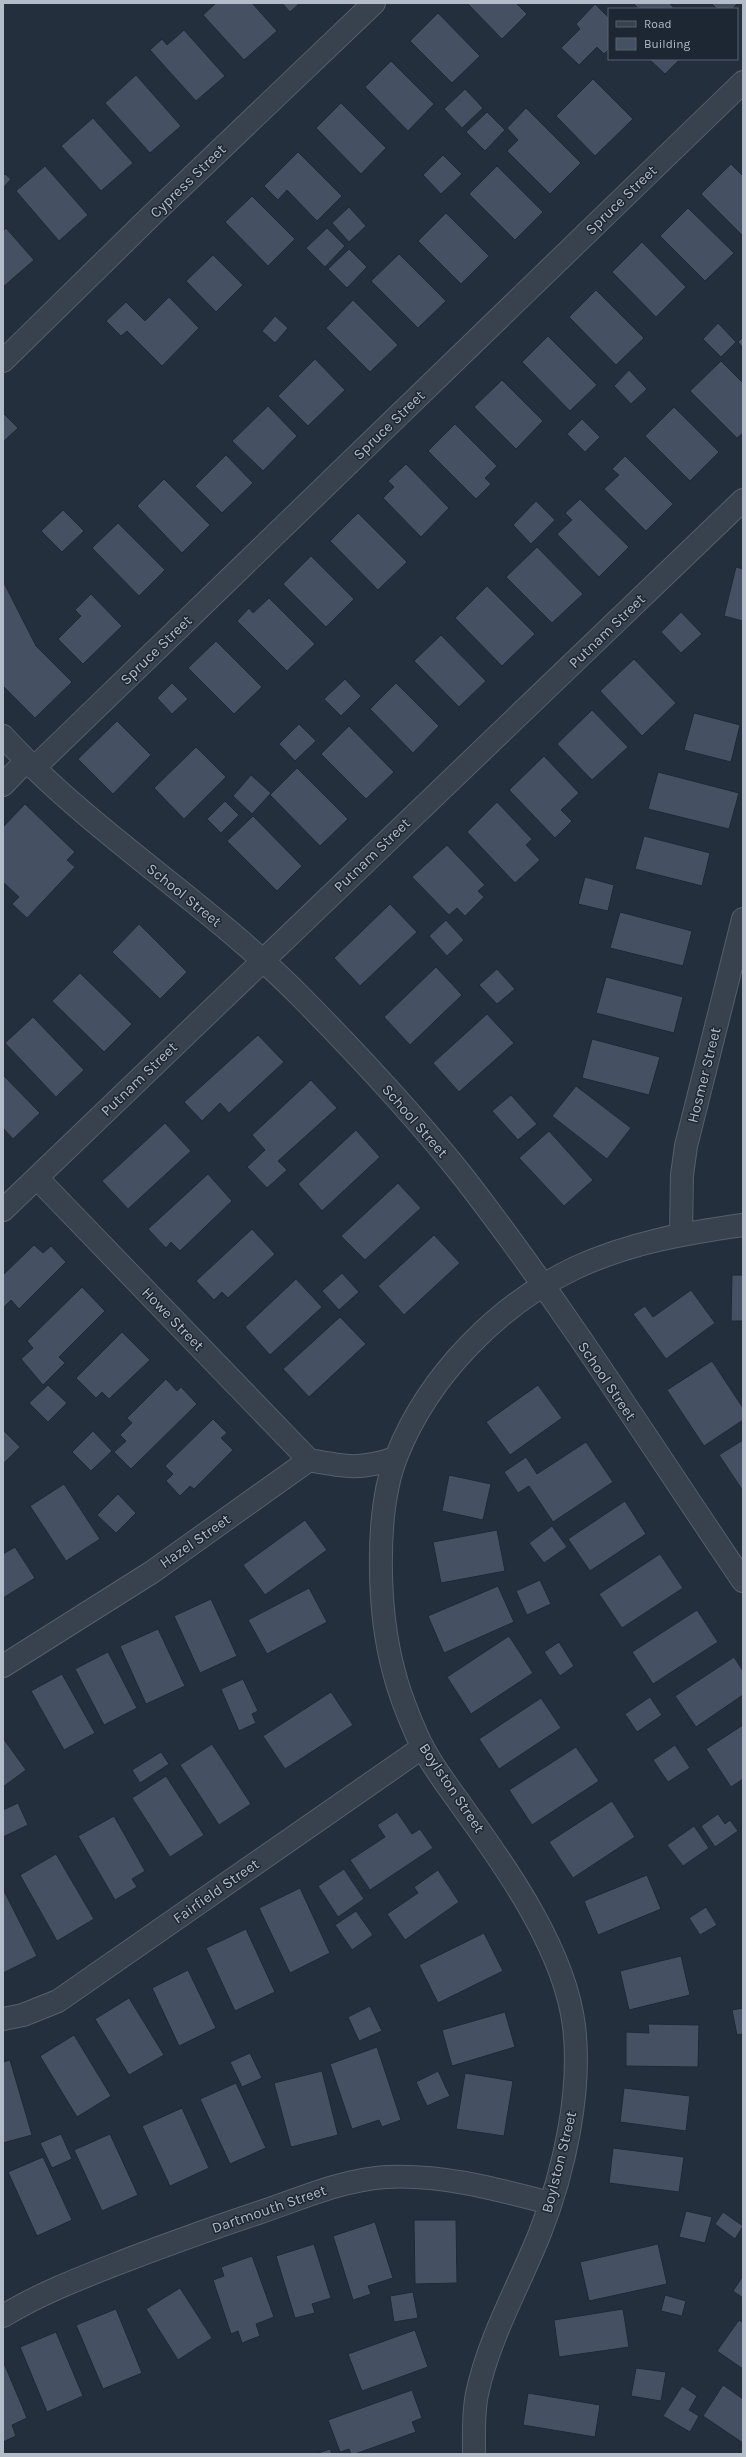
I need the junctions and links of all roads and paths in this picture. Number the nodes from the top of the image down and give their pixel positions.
1 (374, 3) edge
2 (743, 82) edge
3 (3, 361) edge
4 (743, 500) edge
5 (3, 736) edge
6 (30, 764) junction
7 (3, 785) edge
8 (743, 919) edge
9 (261, 961) junction
10 (37, 1178) junction
11 (3, 1210) edge
12 (743, 1225) edge
13 (682, 1234) junction
14 (542, 1286) junction
15 (396, 1458) junction
16 (309, 1460) junction
17 (743, 1581) edge
18 (3, 1666) edge
19 (423, 1747) junction
20 (3, 2019) edge
21 (550, 2203) junction
22 (3, 2316) edge
23 (474, 2454) edge

1 - 3 street, Cypress Street
2 - 6 street, Spruce Street
4 - 9 street, Putnam Street
5 - 6 street, School Street
6 - 7 street, Spruce Street
6 - 9 street, School Street
8 - 13 street, Hosmer Street
9 - 10 street, Putnam Street
9 - 14 street, School Street
10 - 11 street, Putnam Street
10 - 16 street, Howe Street
12 - 13 street, Boylston Street
13 - 14 street, Boylston Street
14 - 15 street, Boylston Street
14 - 17 street, School Street
15 - 16 street
15 - 19 street, Boylston Street
16 - 18 street, Hazel Street
19 - 20 street, Fairfield Street
19 - 21 street, Boylston Street
21 - 22 street, Dartmouth Street
21 - 23 street, Boylston Street

